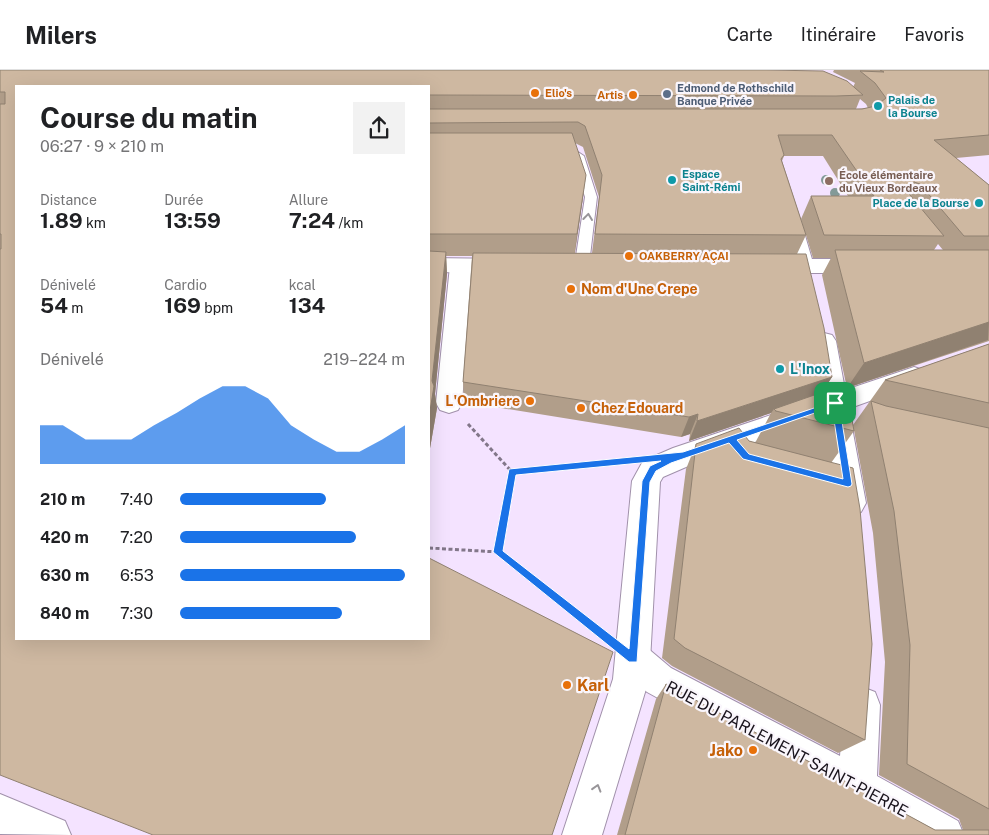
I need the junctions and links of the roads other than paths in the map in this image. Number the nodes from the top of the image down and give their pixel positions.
1 (571, 149) edge
2 (789, 206) edge
3 (430, 266) edge
4 (461, 266) junction
5 (528, 266) edge
6 (585, 266) edge
7 (749, 266) edge
8 (807, 266) junction
9 (886, 266) edge
10 (935, 369) edge
11 (449, 403) road end
12 (835, 403) junction
13 (868, 418) dead end
14 (731, 439) junction
15 (755, 459) edge
16 (856, 533) edge
17 (632, 668) junction
18 (864, 679) edge
19 (857, 786) junction
20 (0, 814) edge
21 (51, 835) edge
22 (582, 835) edge
23 (944, 835) edge

6 -> 1 lane
2 - 8 lane
3 - 4 street
4 - 5 street
4 - 11 street
7 - 8 street
8 - 9 street
8 - 12 street
10 - 12 street
12 - 13 street
12 - 14 street
12 - 16 street
14 - 15 street
14 - 17 street
17 - 19 street, RUE DU PARLEMENT SAINT-PIERRE
22 -> 17 street
18 - 19 street
19 - 23 street, RUE DU PARLEMENT SAINT-PIERRE
20 - 21 street

